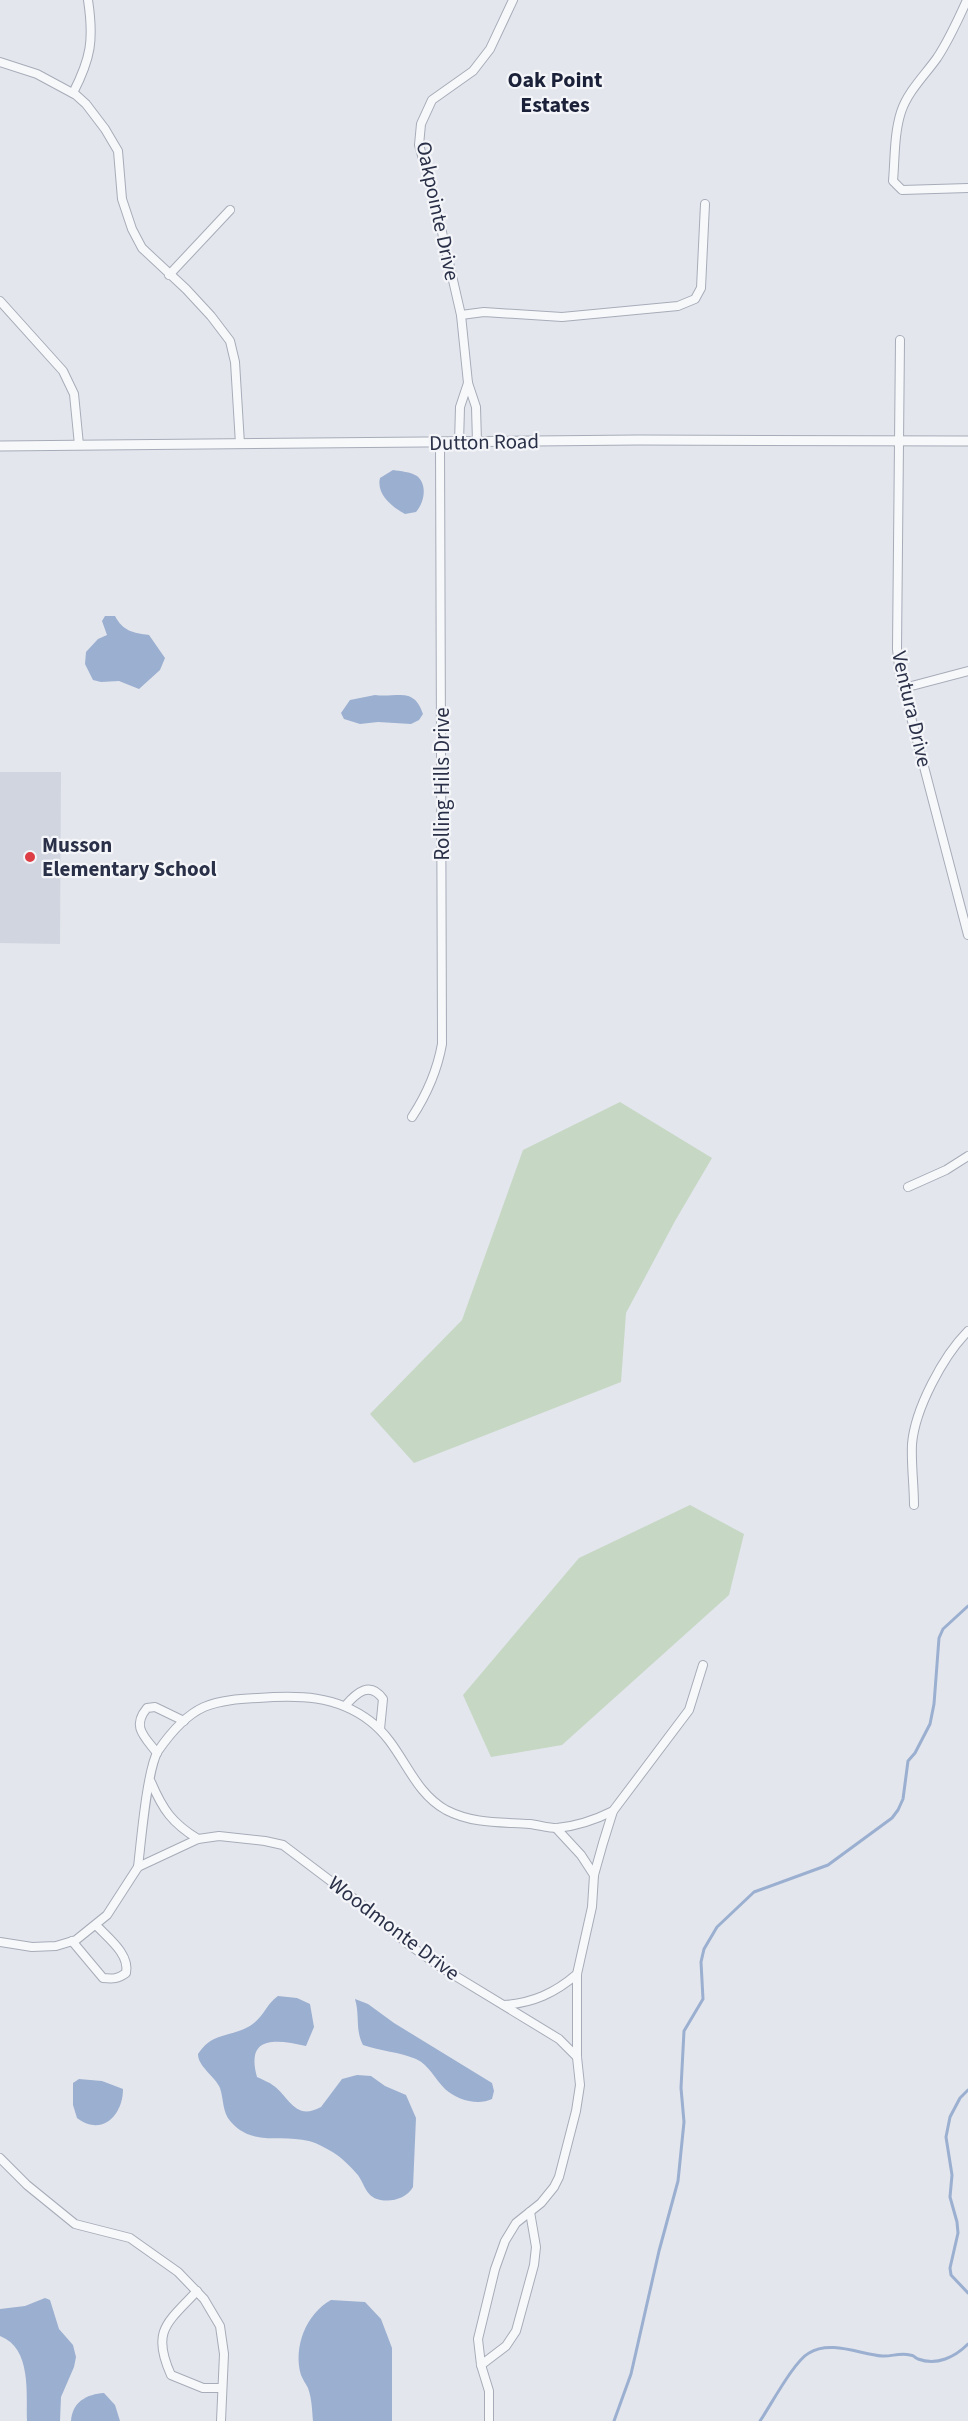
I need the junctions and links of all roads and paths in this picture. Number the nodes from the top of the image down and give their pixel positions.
1 (88, 0) edge
2 (513, 0) edge
3 (967, 0) edge
4 (0, 62) edge
5 (73, 93) junction
6 (968, 188) edge
7 (705, 204) dead end
8 (230, 210) dead end
9 (169, 275) junction
10 (0, 301) edge
11 (461, 315) junction
12 (900, 340) dead end
13 (468, 383) junction
14 (460, 407) junction
15 (476, 407) junction
16 (900, 441) junction
17 (968, 441) edge
18 (477, 442) junction
19 (440, 443) junction
20 (459, 443) junction
21 (240, 444) junction
22 (79, 445) junction
23 (0, 446) edge
24 (968, 671) edge
25 (904, 688) junction
26 (968, 935) edge
27 (412, 1117) dead end
28 (968, 1156) edge
29 (908, 1187) dead end
30 (968, 1331) edge
31 (914, 1505) dead end
32 (703, 1665) dead end
33 (345, 1706) junction
34 (184, 1720) junction
35 (380, 1729) junction
36 (157, 1753) junction
37 (150, 1780) junction
38 (613, 1811) junction
39 (556, 1828) junction
40 (198, 1839) junction
41 (138, 1867) junction
42 (594, 1875) junction
43 (96, 1925) junction
44 (72, 1941) junction
45 (0, 1942) edge
46 (577, 1974) junction
47 (504, 2005) junction
48 (577, 2057) junction
49 (0, 2158) edge
50 (530, 2212) junction
51 (196, 2291) junction
52 (481, 2365) junction
53 (222, 2388) junction
54 (221, 2421) edge
55 (489, 2421) edge

1 - 5 street
2 - 11 street, Oakpointe Drive
3 - 6 street
4 - 5 street
5 - 9 street
7 - 11 street
8 - 9 street
9 - 21 street
10 - 22 street
11 - 13 street, Oakpointe Drive
12 - 16 street, Ventura Drive
13 - 14 street, Oakpointe Drive
13 - 15 street, Oakpointe Drive
14 - 15 street
14 - 20 street, Oakpointe Drive
15 - 18 street, Oakpointe Drive
16 - 17 street, Dutton Road
16 - 18 street, Dutton Road
16 - 25 street, Ventura Drive
18 - 20 street, Dutton Road
19 - 20 street, Dutton Road
19 - 21 street, Dutton Road
19 - 27 street, Rolling Hills Drive
21 - 22 street, Dutton Road
22 - 23 street, Dutton Road
24 - 25 street
25 - 26 street, Ventura Drive
28 - 29 street
30 - 31 street
32 - 38 street
33 - 34 street
33 - 35 street
33 - 35 street
34 - 36 street
34 - 36 street
35 - 39 street
36 - 37 street
37 - 40 street
37 - 41 street
38 - 39 street
38 - 42 street
39 - 42 street
40 - 41 street, Woodmonte Drive
40 - 47 street, Woodmonte Drive
41 - 43 street
42 - 46 street
43 - 44 street
43 - 44 street
44 - 45 street
46 - 47 street
46 - 48 street
47 - 48 street, Woodmonte Drive
48 - 50 street
49 - 51 street
50 - 52 street
50 - 52 street
51 - 53 street
51 - 53 street
52 - 55 street
53 - 54 street

